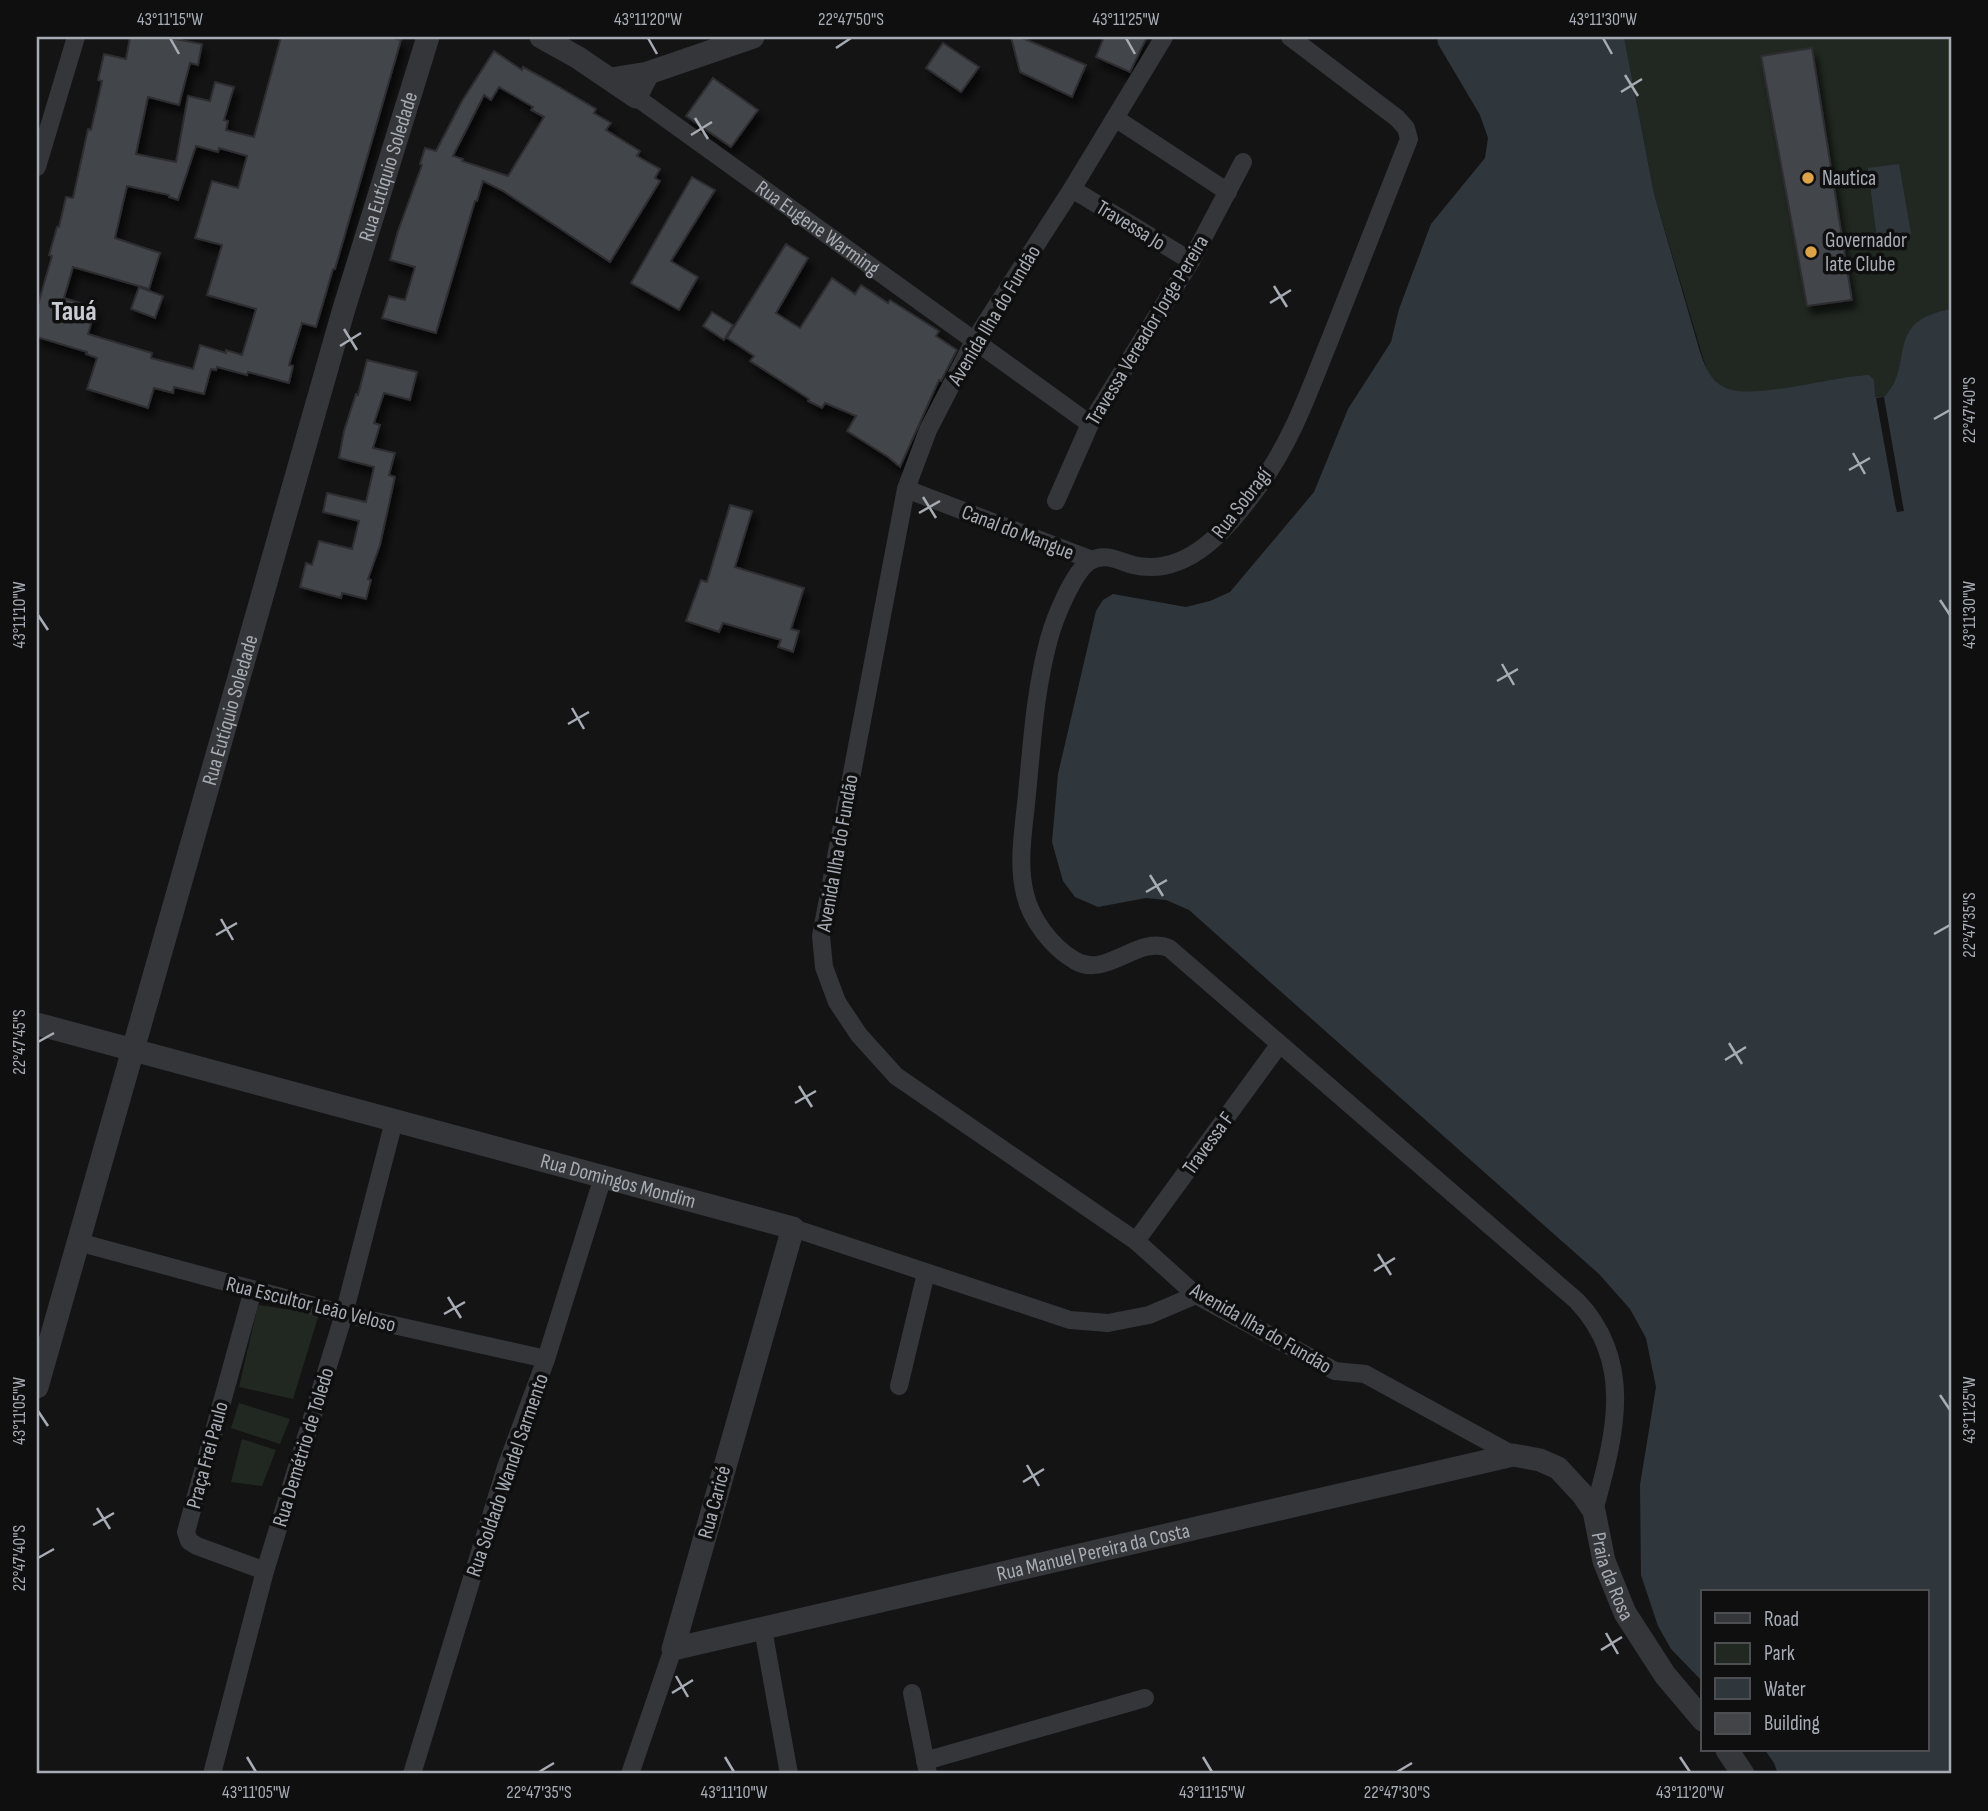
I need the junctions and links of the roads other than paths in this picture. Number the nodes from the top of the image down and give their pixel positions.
1 (76, 37) edge
2 (428, 37) edge
3 (541, 37) edge
4 (754, 37) edge
5 (1164, 37) edge
6 (1290, 37) edge
7 (648, 73) junction
8 (611, 79) junction
9 (636, 97) junction
10 (1115, 118) junction
11 (1242, 162) dead end
12 (37, 167) edge
13 (1072, 189) junction
14 (1228, 192) junction
15 (1191, 261) junction
16 (974, 341) junction
17 (1090, 424) junction
18 (905, 489) junction
19 (1056, 501) dead end
20 (1092, 560) junction
21 (37, 1024) edge
22 (1279, 1045) junction
23 (134, 1051) junction
24 (394, 1121) junction
25 (603, 1177) junction
26 (793, 1228) junction
27 (78, 1241) junction
28 (1136, 1241) junction
29 (926, 1273) junction
30 (253, 1290) junction
31 (1196, 1295) junction
32 (344, 1314) junction
33 (546, 1359) junction
34 (899, 1386) dead end
35 (37, 1387) edge
36 (1513, 1455) junction
37 (1594, 1511) junction
38 (265, 1572) junction
39 (763, 1629) junction
40 (673, 1649) junction
41 (912, 1693) dead end
42 (1145, 1698) dead end
43 (1701, 1718) edge
44 (1728, 1752) edge
45 (927, 1768) edge
46 (212, 1774) edge
47 (412, 1774) edge
48 (630, 1774) edge
49 (789, 1774) edge
50 (1743, 1774) edge

1 - 12 street
2 - 23 street, Rua Eutíquio Soledade
3 - 8 street, Rua Eugene Warming
4 - 7 street
5 - 10 street, Avenida Ilha do Fundão
6 - 20 street, Rua Sobragí
7 - 8 street
7 - 9 street
8 - 9 street, Rua Eugene Warming
9 - 16 street, Rua Eugene Warming
10 - 13 street, Avenida Ilha do Fundão
10 - 14 street
11 - 14 street, Travessa Vereador Jorge Pereira
13 - 15 street, Travessa Jo
13 - 16 street, Avenida Ilha do Fundão
14 - 15 street, Travessa Vereador Jorge Pereira
15 - 17 street, Travessa Vereador Jorge Pereira
16 - 17 street, Rua Eugene Warming
16 - 18 street, Avenida Ilha do Fundão
17 - 19 street, Travessa Vereador Jorge Pereira
18 - 20 street, Canal do Mangue
18 - 28 street, Avenida Ilha do Fundão
20 - 22 street
21 - 23 street, Rua Domingos Mondim
22 - 28 street, Travessa F
22 - 37 street
23 - 24 street, Rua Domingos Mondim
23 - 27 street, Rua Eutíquio Soledade
24 - 25 street, Rua Domingos Mondim
24 - 32 street, Rua Demétrio de Toledo
25 - 26 street, Rua Domingos Mondim
25 - 33 street, Rua Soldado Wandel Sarmento
26 - 29 street, Rua Domingos Mondim
26 - 40 street, Rua Caricé
27 - 30 street, Rua Escultor Leão Veloso
27 - 35 street, Rua Eutíquio Soledade
28 - 31 street, Avenida Ilha do Fundão
29 - 31 street, Rua Domingos Mondim
29 - 34 street
30 - 32 street, Rua Escultor Leão Veloso
30 - 38 street, Praça Frei Paulo
31 - 36 street, Avenida Ilha do Fundão
32 - 33 street, Rua Escultor Leão Veloso
32 - 38 street, Rua Demétrio de Toledo
33 - 47 street, Rua Soldado Wandel Sarmento
36 - 37 street, Praia da Rosa
36 - 39 street, Rua Manuel Pereira da Costa
37 - 43 street, Praia da Rosa
38 - 46 street, Rua Demétrio de Toledo
39 - 40 street, Rua Manuel Pereira da Costa
39 - 49 street
40 - 48 street, Rua Caricé
41 - 45 street
42 - 45 street
44 - 50 street

